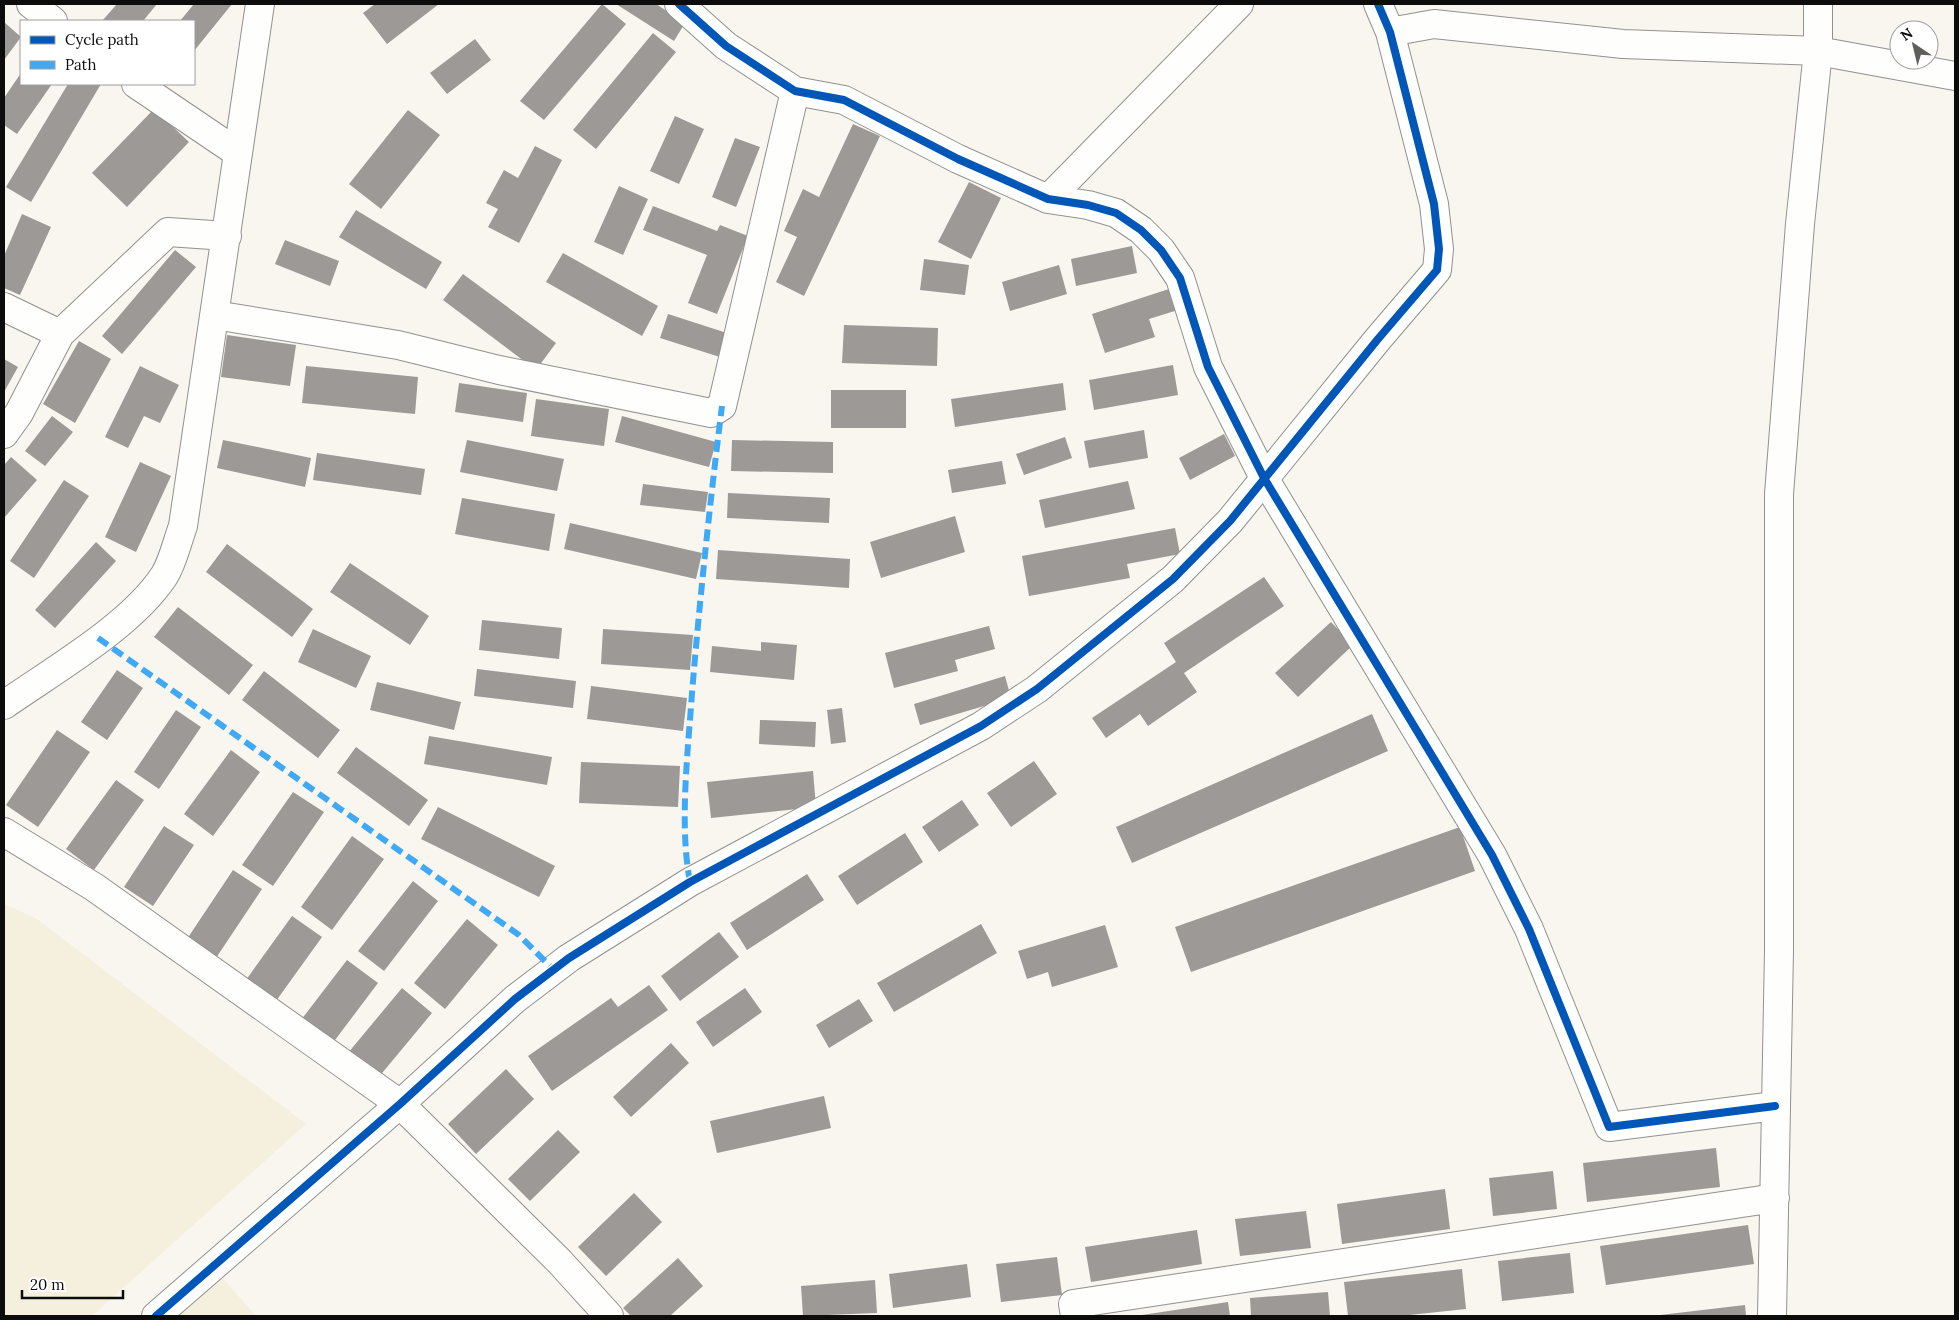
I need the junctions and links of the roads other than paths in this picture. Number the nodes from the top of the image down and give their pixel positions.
1 (31, 4) edge
2 (260, 4) edge
3 (679, 4) edge
4 (1239, 4) edge
5 (1378, 4) edge
6 (1818, 4) edge
7 (52, 20) edge
8 (1390, 32) junction
9 (1818, 51) junction
10 (1955, 76) edge
11 (137, 85) edge
12 (796, 91) junction
13 (238, 153) junction
14 (1048, 199) junction
15 (226, 236) junction
16 (4, 307) edge
17 (215, 315) junction
18 (60, 334) junction
19 (4, 434) edge
20 (1264, 478) junction
21 (4, 705) edge
22 (4, 832) edge
23 (400, 1104) junction
24 (1775, 1106) junction
25 (1775, 1198) junction
26 (156, 1316) edge
27 (609, 1316) edge
28 (1075, 1316) edge
29 (1772, 1316) edge

1 - 7 street
2 - 13 street
3 - 12 street
4 - 14 street
5 - 8 street
6 - 9 street
8 - 9 street
8 - 20 street
9 - 10 street
9 - 24 street
11 - 13 street
12 - 14 street
12 - 17 street
13 - 15 street
14 - 20 street
15 - 17 street
15 - 18 street
16 - 18 street
17 - 21 street
18 - 19 street
20 - 23 street
20 - 24 street
22 - 23 street
23 - 26 street
23 - 27 street
24 - 25 street
25 - 28 street
25 - 29 street

